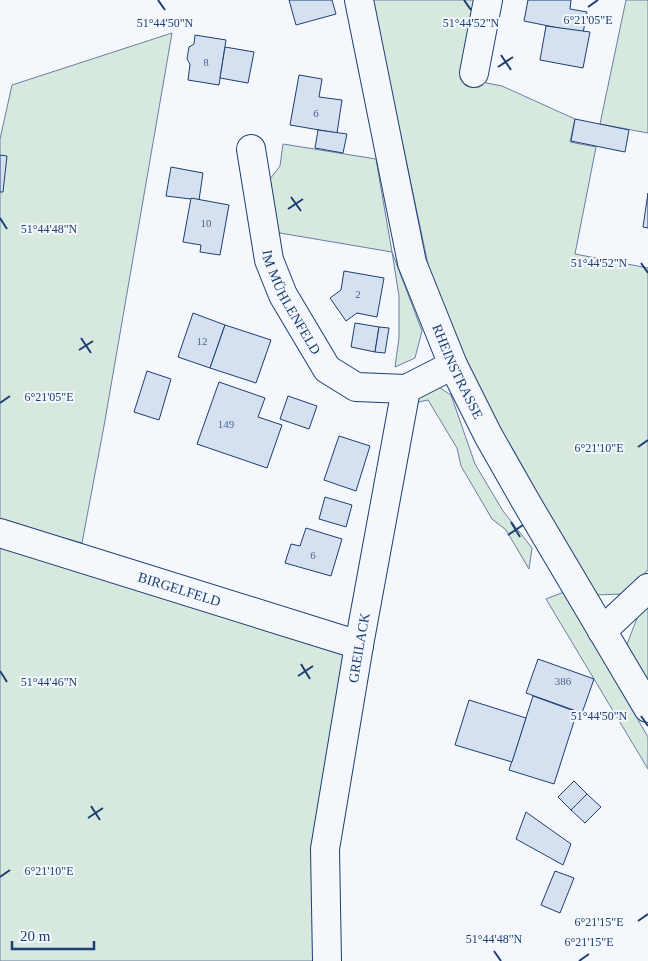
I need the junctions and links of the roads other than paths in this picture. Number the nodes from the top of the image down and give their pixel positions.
1 (359, 0) edge
2 (488, 0) edge
3 (474, 73) dead end
4 (251, 149) dead end
5 (453, 365) junction
6 (406, 389) junction
7 (0, 533) edge
8 (648, 588) edge
9 (602, 631) junction
10 (359, 645) junction
11 (648, 708) edge
12 (327, 961) edge

1 - 5 street, RHEINSTRASSE
2 - 3 street
4 - 6 street, IM MÜHLENFELD
5 - 6 street
5 - 9 street, RHEINSTRASSE
6 - 10 street, GREILACK
7 - 10 street, BIRGELFELD
8 - 9 street
9 - 11 street, RHEINSTRASSE
10 - 12 street, GREILACK

